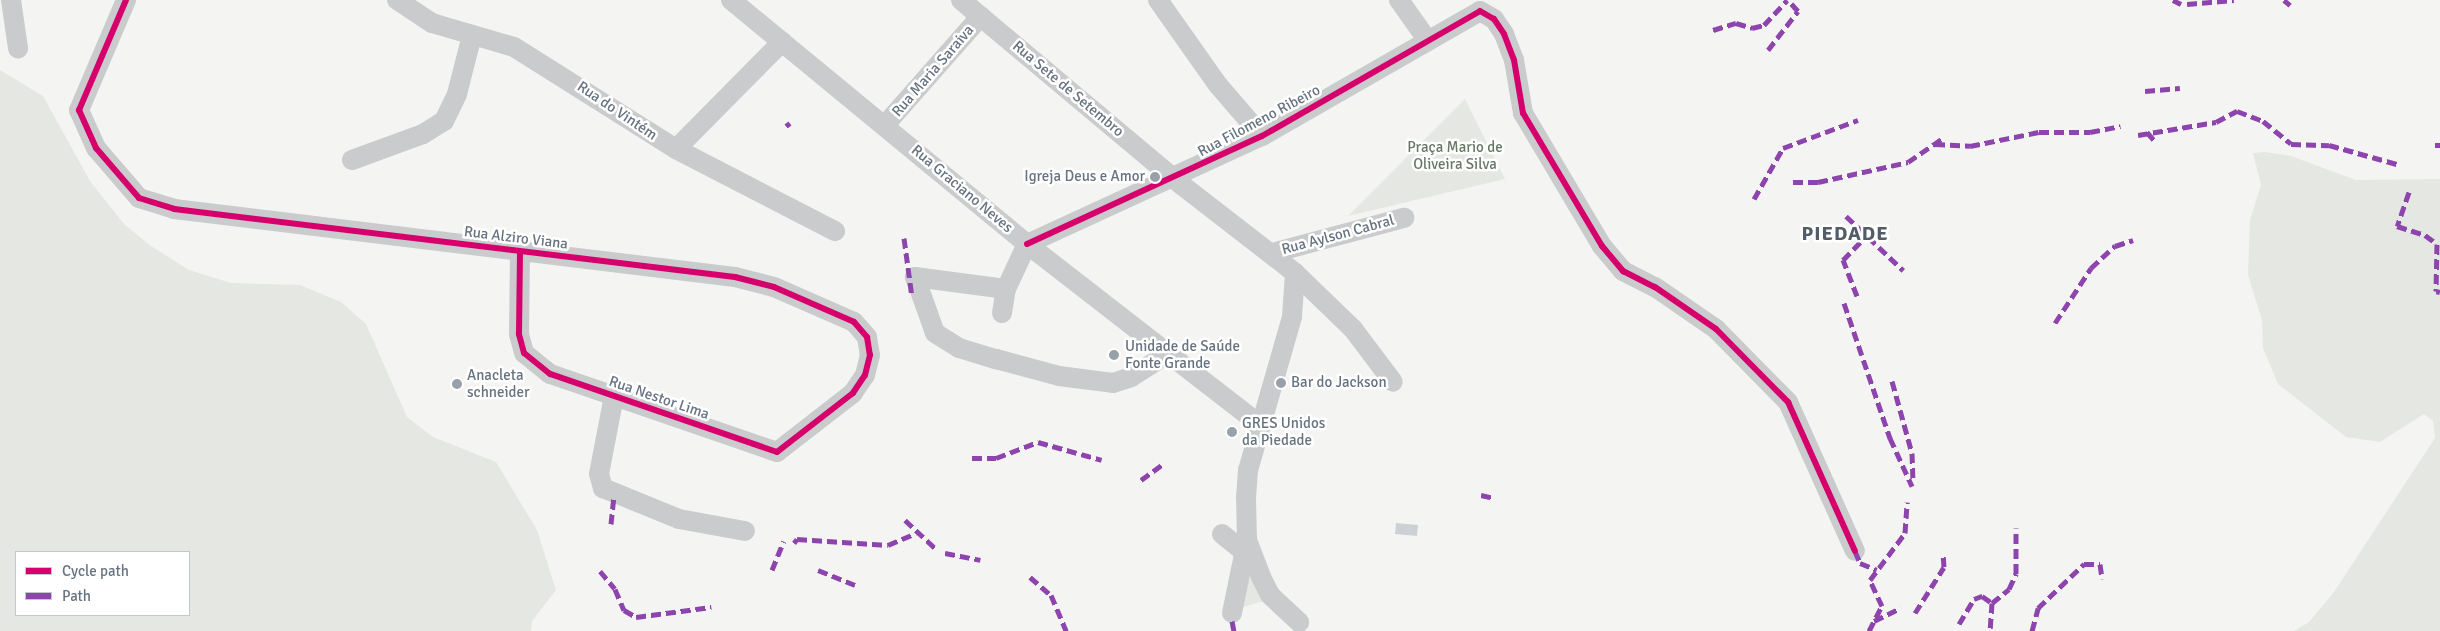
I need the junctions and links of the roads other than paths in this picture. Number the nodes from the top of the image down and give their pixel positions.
1 (11, 0) edge
2 (126, 0) edge
3 (397, 0) edge
4 (731, 0) edge
5 (962, 0) edge
6 (1158, 0) edge
7 (1399, 0) edge
8 (1488, 10) edge
9 (981, 16) junction
10 (472, 35) junction
11 (1428, 41) junction
12 (782, 42) junction
13 (18, 48) dead end
14 (885, 125) junction
15 (1262, 136) junction
16 (676, 149) junction
17 (352, 160) dead end
18 (1174, 179) junction
19 (1404, 218) dead end
20 (835, 230) dead end
21 (1027, 244) junction
22 (520, 252) junction
23 (1272, 253) junction
24 (1295, 273) junction
25 (1006, 289) junction
26 (1002, 313) dead end
27 (1169, 352) junction
28 (865, 376) joint
29 (1393, 382) dead end
30 (614, 396) junction
31 (1260, 426) junction
32 (745, 531) dead end
33 (1222, 534) dead end
34 (1245, 545) junction
35 (1855, 551) dead end
36 (1232, 614) dead end
37 (1299, 622) dead end

1 - 13 street
2 - 22 street, Rua Alziro Viana
3 - 10 street, Rua do Vintém
4 - 12 street, Rua Graciano Neves
5 - 9 street, Rua Sete de Setembro
6 - 15 street
7 - 11 street
8 - 11 street, Rua Filomeno Ribeiro
8 - 35 street
9 - 14 street, Rua Maria Saraiva
9 - 18 street, Rua Sete de Setembro
10 - 16 street, Rua do Vintém
10 - 17 street
11 - 15 street, Rua Filomeno Ribeiro
12 - 14 street, Rua Graciano Neves
12 - 16 street
14 - 21 street, Rua Graciano Neves
15 - 18 street, Rua Filomeno Ribeiro
16 - 20 street, Rua do Vintém
18 - 21 street, Rua Filomeno Ribeiro
18 - 23 street
19 - 23 street, Rua Aylson Cabral
21 - 25 street
21 - 27 street, Rua Graciano Neves
22 - 28 street, Rua Alziro Viana
22 - 30 street, Rua Nestor Lima
23 - 24 street
24 - 29 street
24 - 31 street
25 - 26 street
25 - 27 street
27 - 31 street, Rua Graciano Neves
28 - 30 street, Rua Nestor Lima
30 - 32 street
31 - 34 street
33 - 34 street
34 - 36 street
34 - 37 street

